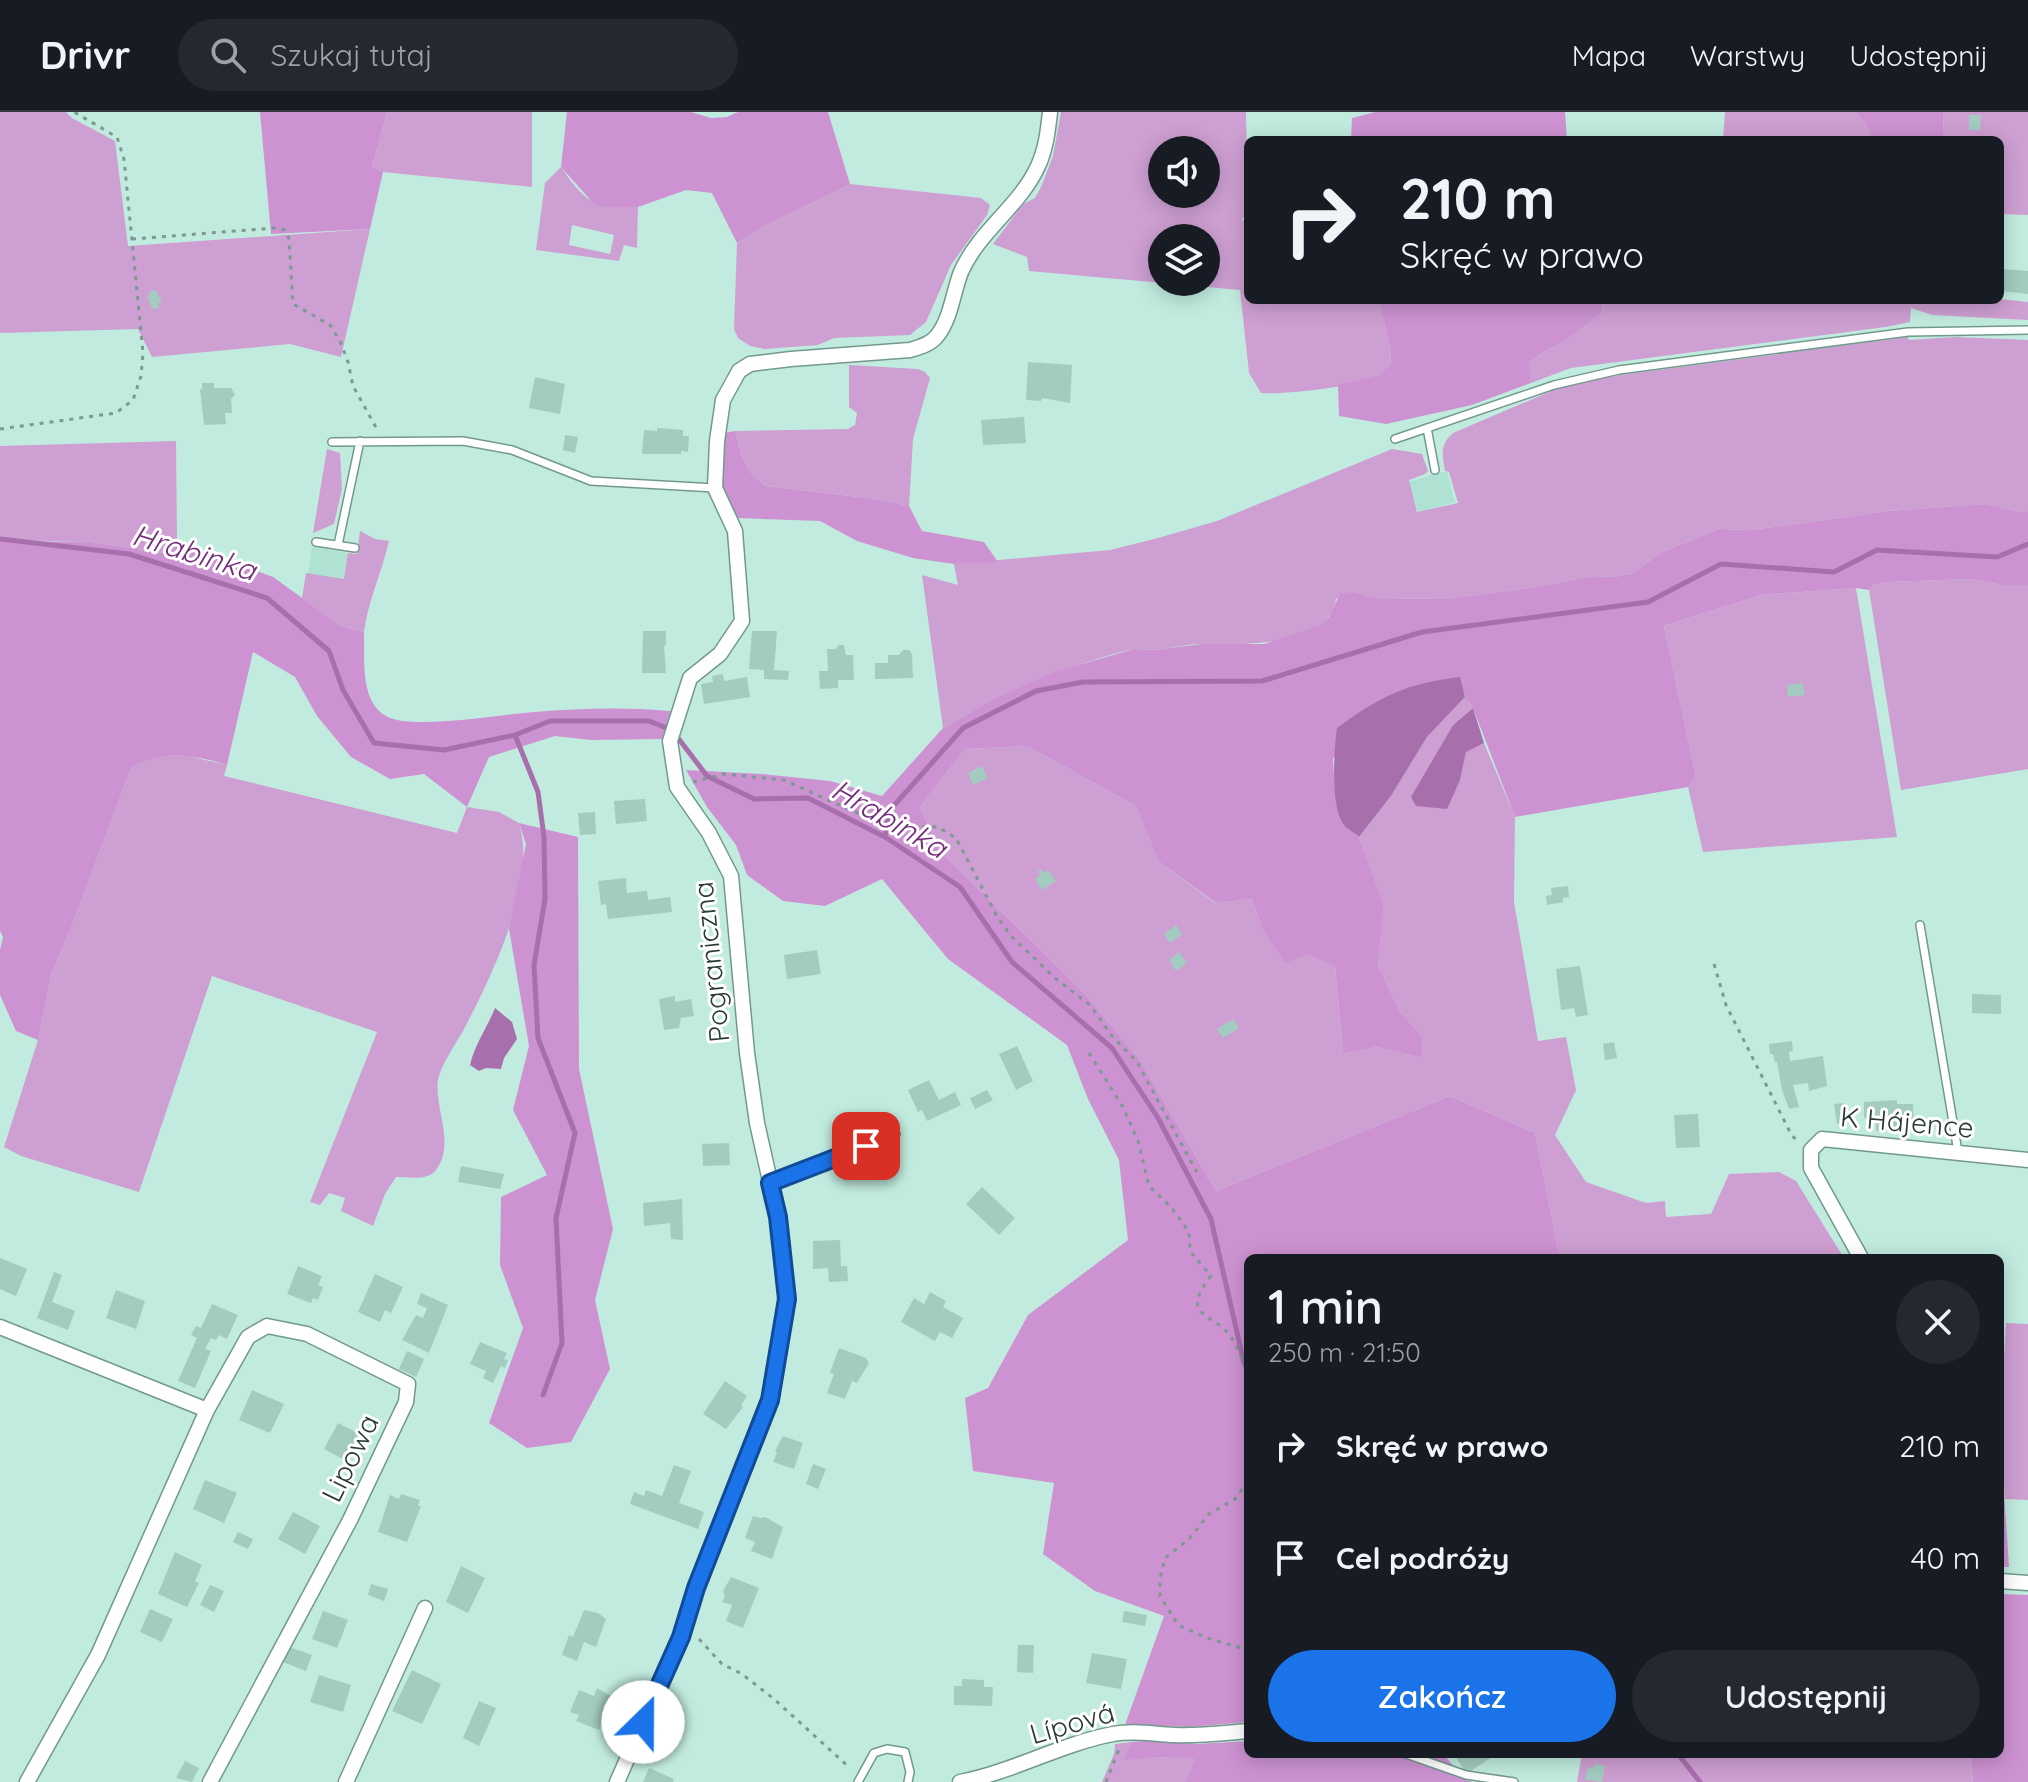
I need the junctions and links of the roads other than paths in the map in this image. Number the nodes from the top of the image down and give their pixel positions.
1 (1050, 112) edge
2 (2028, 330) edge
3 (1427, 428) junction
4 (1395, 439) dead end
5 (360, 441) junction
6 (332, 442) dead end
7 (1435, 470) dead end
8 (715, 488) junction
9 (316, 542) dead end
10 (338, 545) junction
11 (355, 548) dead end
12 (1920, 925) dead end
13 (896, 1134) dead end
14 (1958, 1152) junction
15 (2028, 1160) edge
16 (770, 1183) junction
17 (1859, 1254) edge
18 (0, 1327) edge
19 (207, 1410) junction
20 (2004, 1581) edge
21 (2028, 1583) edge
22 (425, 1608) dead end
23 (1244, 1731) edge
24 (1417, 1758) edge
25 (859, 1780) edge
26 (27, 1782) edge
27 (210, 1782) edge
28 (346, 1782) edge
29 (617, 1782) edge
30 (908, 1782) edge
31 (960, 1782) edge
32 (1514, 1782) edge

1 - 8 street, Pograniczna
2 - 3 lane
3 - 4 lane
3 - 7 lane
5 - 6 lane
5 - 8 lane
5 - 10 lane
8 - 16 street, Pograniczna
9 - 10 lane
10 - 11 lane
12 - 14 lane
13 - 16 lane
14 - 15 street, K Hájence
14 - 17 street, K Hájence
16 - 29 street, Pograniczna
18 - 19 street
19 - 26 street, Lipowa
19 - 27 street, Lipowa
20 - 21 street
22 - 28 street
23 - 31 street, Lípová
24 - 32 lane
25 - 30 lane

